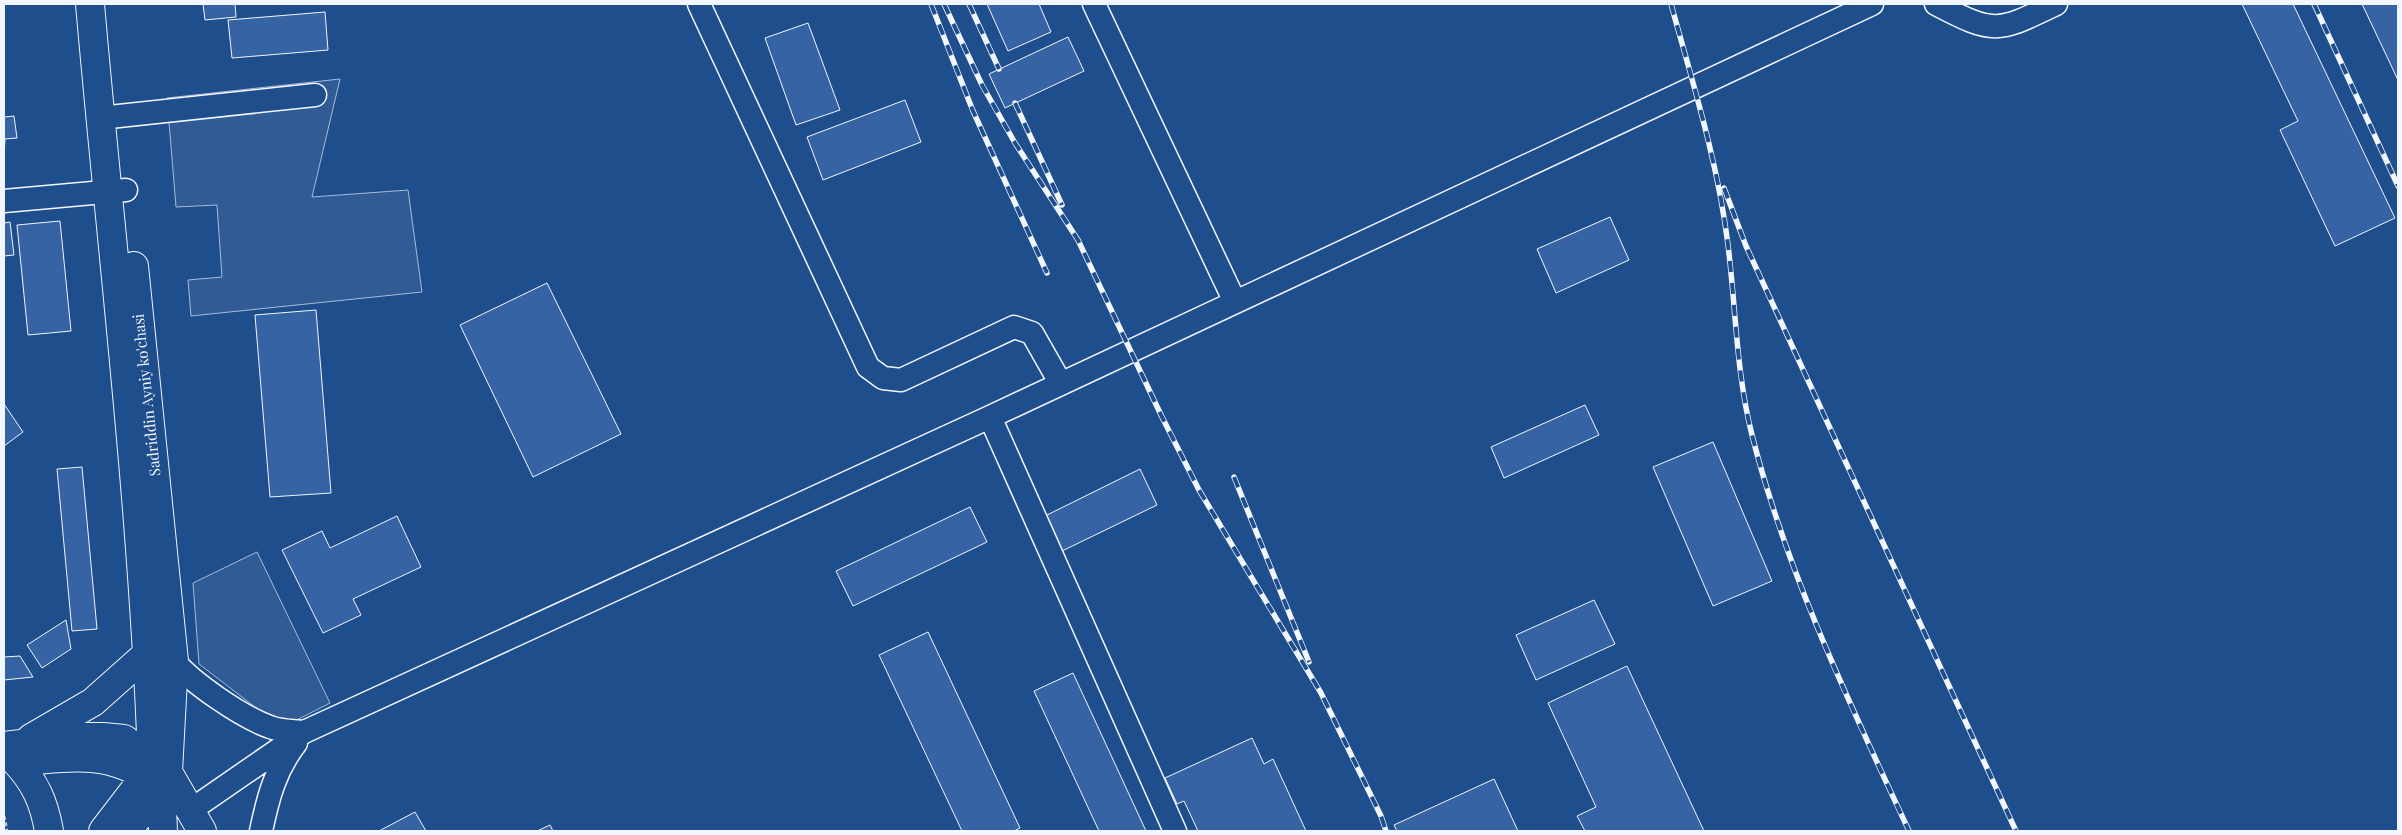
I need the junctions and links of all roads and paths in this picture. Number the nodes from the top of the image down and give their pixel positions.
1 (90, 4) edge
2 (108, 4) edge
3 (700, 4) edge
4 (1094, 4) edge
5 (1872, 4) edge
6 (1936, 4) edge
7 (2056, 4) edge
8 (315, 95) dead end
9 (109, 118) junction
10 (117, 191) junction
11 (4, 201) edge
12 (1235, 302) junction
13 (1061, 384) junction
14 (990, 418) junction
15 (148, 653) junction
16 (174, 661) junction
17 (304, 732) junction
18 (10, 753) edge
19 (169, 792) edge
20 (4, 816) edge
21 (7, 831) edge
22 (49, 831) edge
23 (103, 831) edge
24 (127, 831) edge
25 (163, 831) edge
26 (261, 831) edge
27 (1176, 831) edge

1 - 9 main road, Sadriddin Ayniy ko'chasi
2 - 9 main road, Sadriddin Ayniy ko'chasi
3 - 13 street
4 - 12 street
5 - 12 street
6 - 7 street
8 - 9 street
9 - 10 main road, Sadriddin Ayniy ko'chasi
10 - 11 street
10 - 15 main road, Sadriddin Ayniy ko'chasi
10 - 16 main road, Sadriddin Ayniy ko'chasi
12 - 13 street
13 - 14 street
14 - 17 street
14 - 27 street
15 - 18 main road
15 - 19 main road, Sadriddin Ayniy ko'chasi
16 - 17 street
16 - 19 main road, Sadriddin Ayniy ko'chasi
17 - 19 street
17 - 26 street
18 - 19 main road
18 - 22 main road
19 - 23 main road
19 - 24 main road
19 - 25 main road, Sadriddin Ayniy ko'chasi
20 - 21 path

